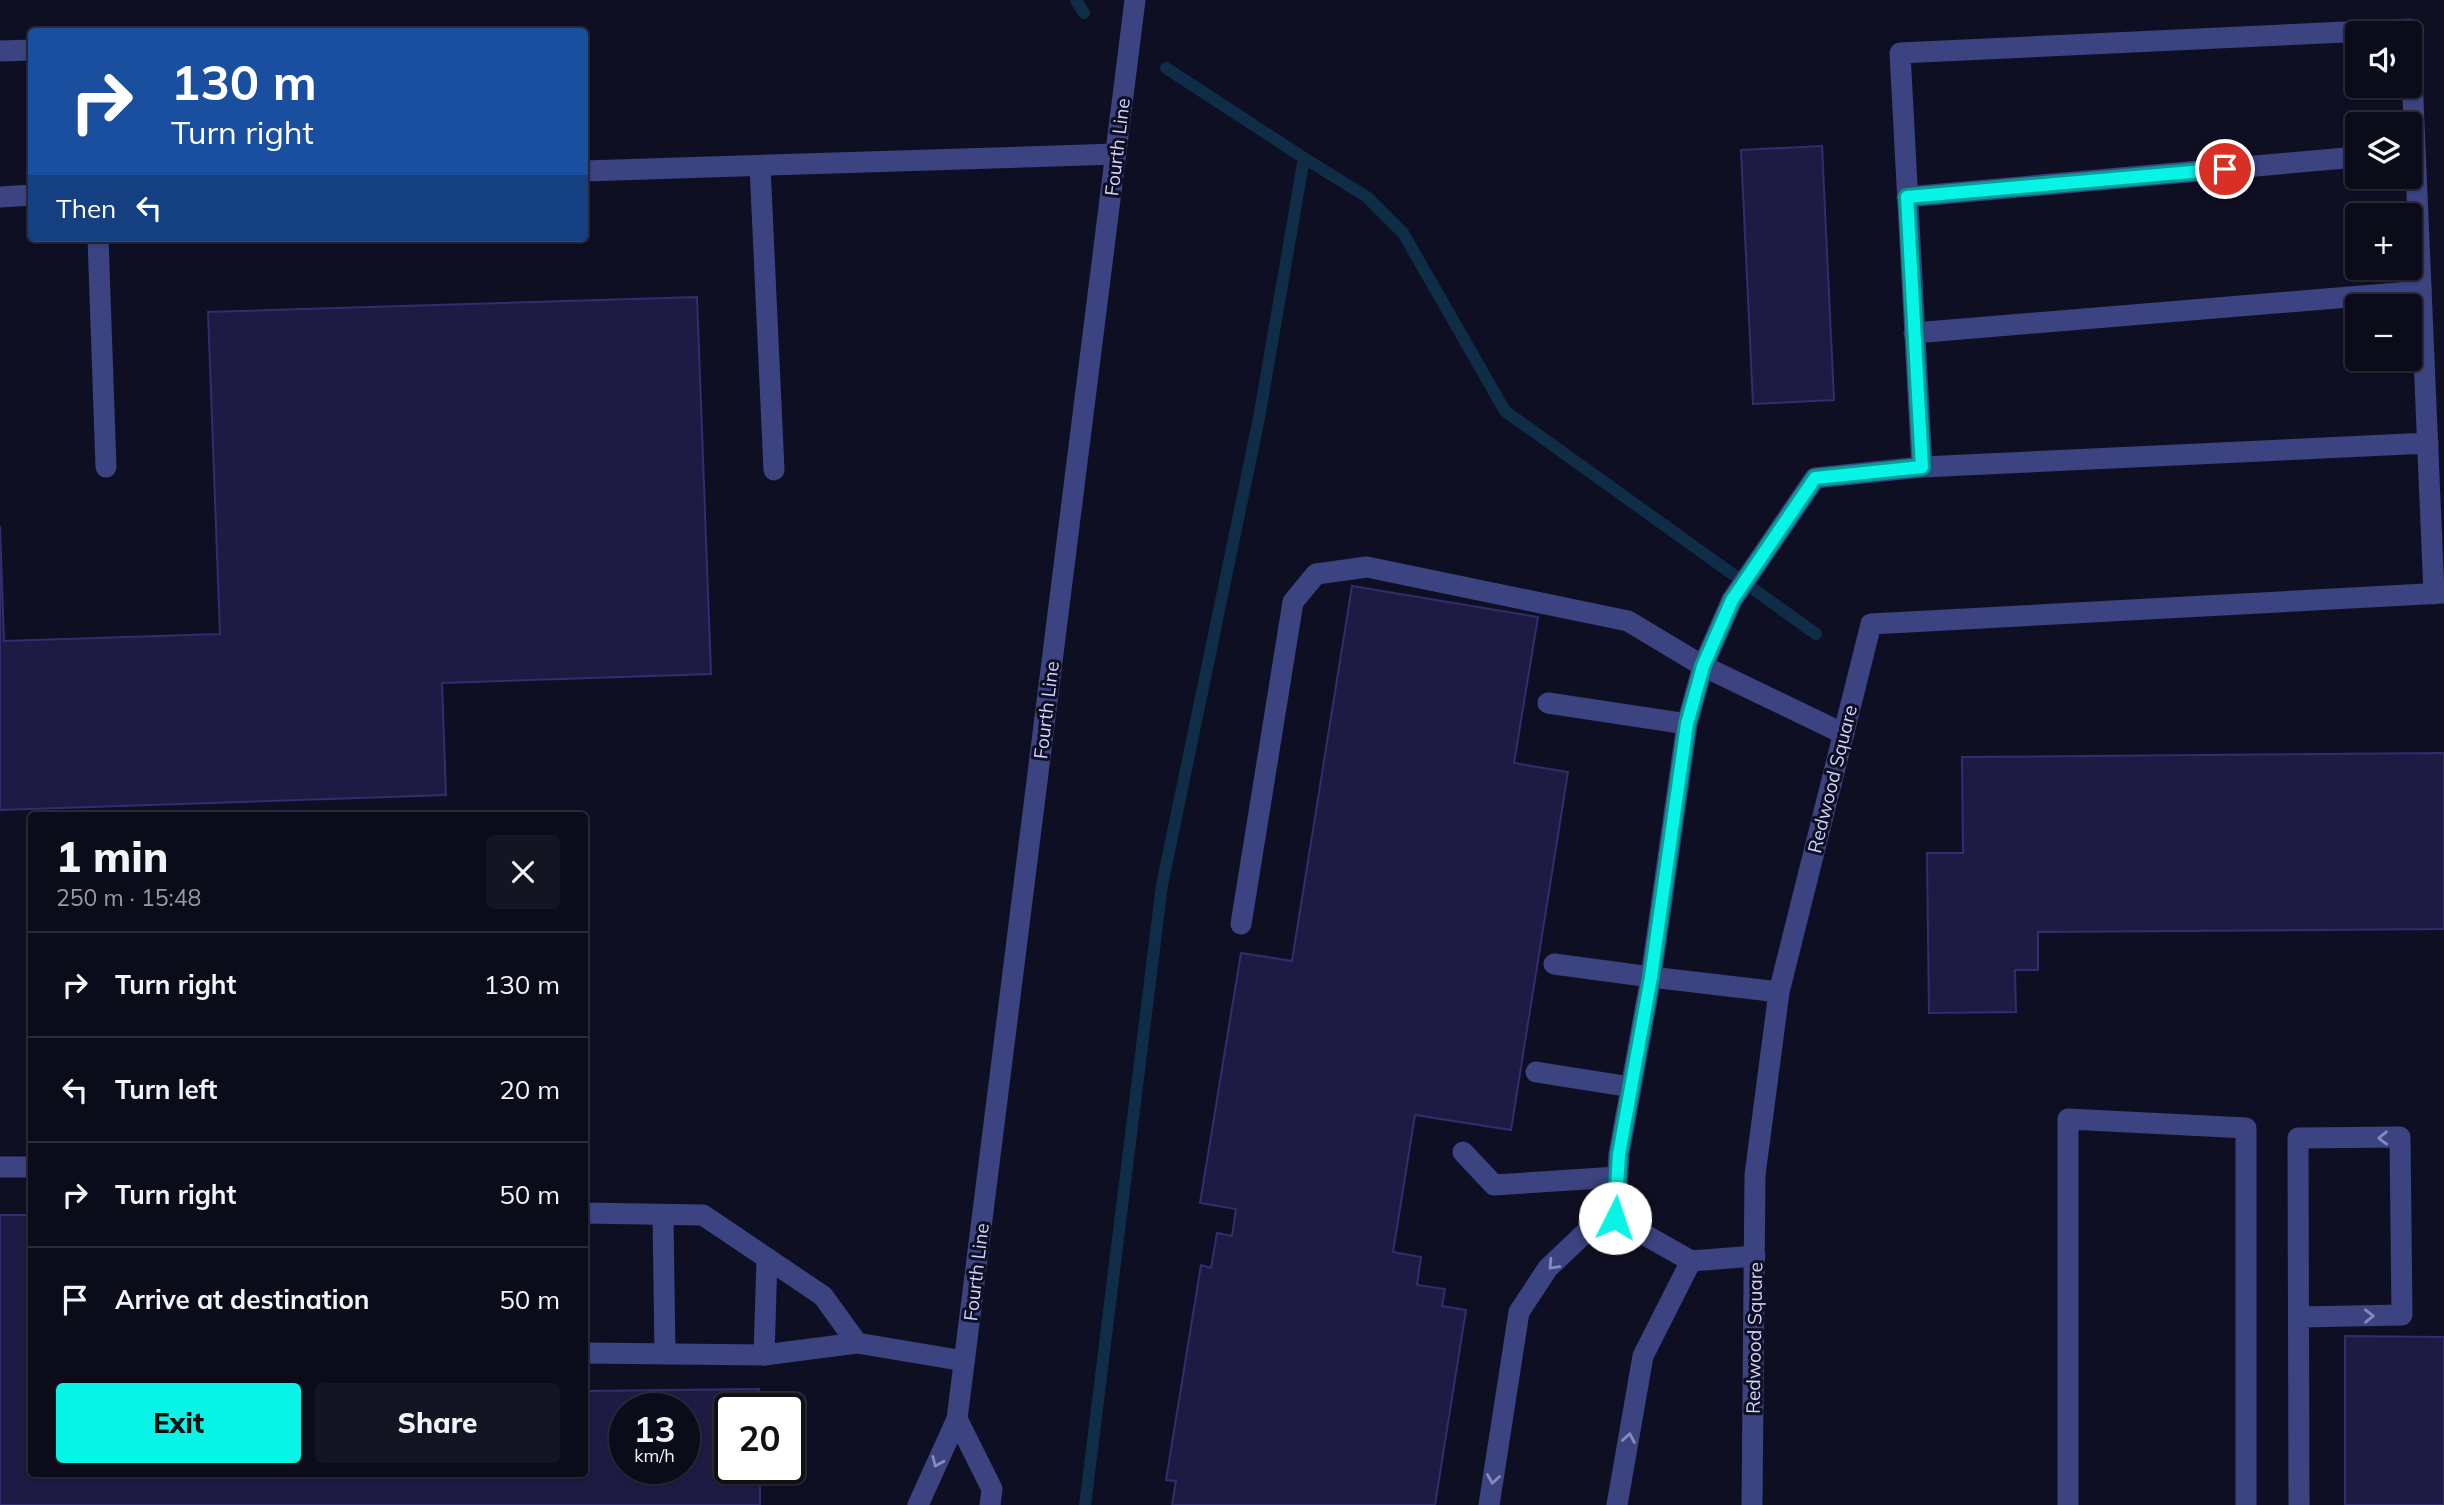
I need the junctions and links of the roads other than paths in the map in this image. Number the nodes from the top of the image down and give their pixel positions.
1 (1135, 0) edge
2 (28, 50) edge
3 (0, 51) edge
4 (2412, 112) edge
5 (1116, 154) junction
6 (2345, 157) edge
7 (760, 166) junction
8 (588, 171) edge
9 (2415, 189) edge
10 (28, 195) edge
11 (0, 197) edge
12 (1907, 197) junction
13 (97, 242) edge
14 (2421, 292) junction
15 (1914, 334) junction
16 (2428, 443) junction
17 (106, 467) dead end
18 (1922, 467) junction
19 (774, 470) dead end
20 (2439, 594) edge
21 (1703, 666) junction
22 (1548, 703) dead end
23 (1687, 724) junction
24 (1844, 734) junction
25 (1241, 924) dead end
26 (1554, 964) dead end
27 (1651, 977) junction
28 (1779, 992) junction
29 (1536, 1072) dead end
30 (1632, 1087) junction
31 (1463, 1152) dead end
32 (0, 1167) edge
33 (28, 1167) edge
34 (1617, 1177) junction
35 (588, 1213) edge
36 (663, 1215) junction
37 (1615, 1218) junction
38 (1755, 1256) junction
39 (767, 1258) junction
40 (1691, 1261) junction
41 (2301, 1317) junction
42 (857, 1343) junction
43 (588, 1353) edge
44 (665, 1354) junction
45 (764, 1355) junction
46 (964, 1361) junction
47 (957, 1419) junction
48 (918, 1505) edge
49 (990, 1505) edge
50 (1489, 1505) edge
51 (1617, 1505) edge
52 (1752, 1505) edge
53 (2068, 1505) edge
54 (2245, 1505) edge
55 (2299, 1505) edge

1 - 5 street, Fourth Line
2 - 3 street
4 - 12 street
5 - 7 street
5 - 46 street, Fourth Line
6 - 12 street
7 - 8 street
7 - 19 street
9 - 14 street
10 - 11 street
12 - 15 street
13 - 17 street
14 - 15 street
14 - 16 street
15 - 18 street
16 - 18 street
16 - 20 street
18 - 21 street
20 - 24 street, Redwood Square
21 - 23 street
21 - 24 street
21 - 25 street
22 - 23 street
23 - 27 street
24 - 28 street, Redwood Square
26 - 27 street
27 - 28 street
27 - 30 street
28 - 38 street, Redwood Square
29 - 30 street
30 - 34 street
31 - 34 street
32 - 33 street
34 - 37 street
35 - 36 street
36 - 39 street
36 - 44 street
37 - 40 street
37 -> 50 street
38 - 40 street
38 - 52 street, Redwood Square
39 - 42 street
39 - 45 street
51 -> 40 street
41 -> 41 street
41 - 55 street
42 - 45 street
42 - 46 street
43 - 44 street
44 - 45 street
46 - 47 street, Fourth Line
47 -> 48 street, Fourth Line
47 - 49 street
53 - 54 street

